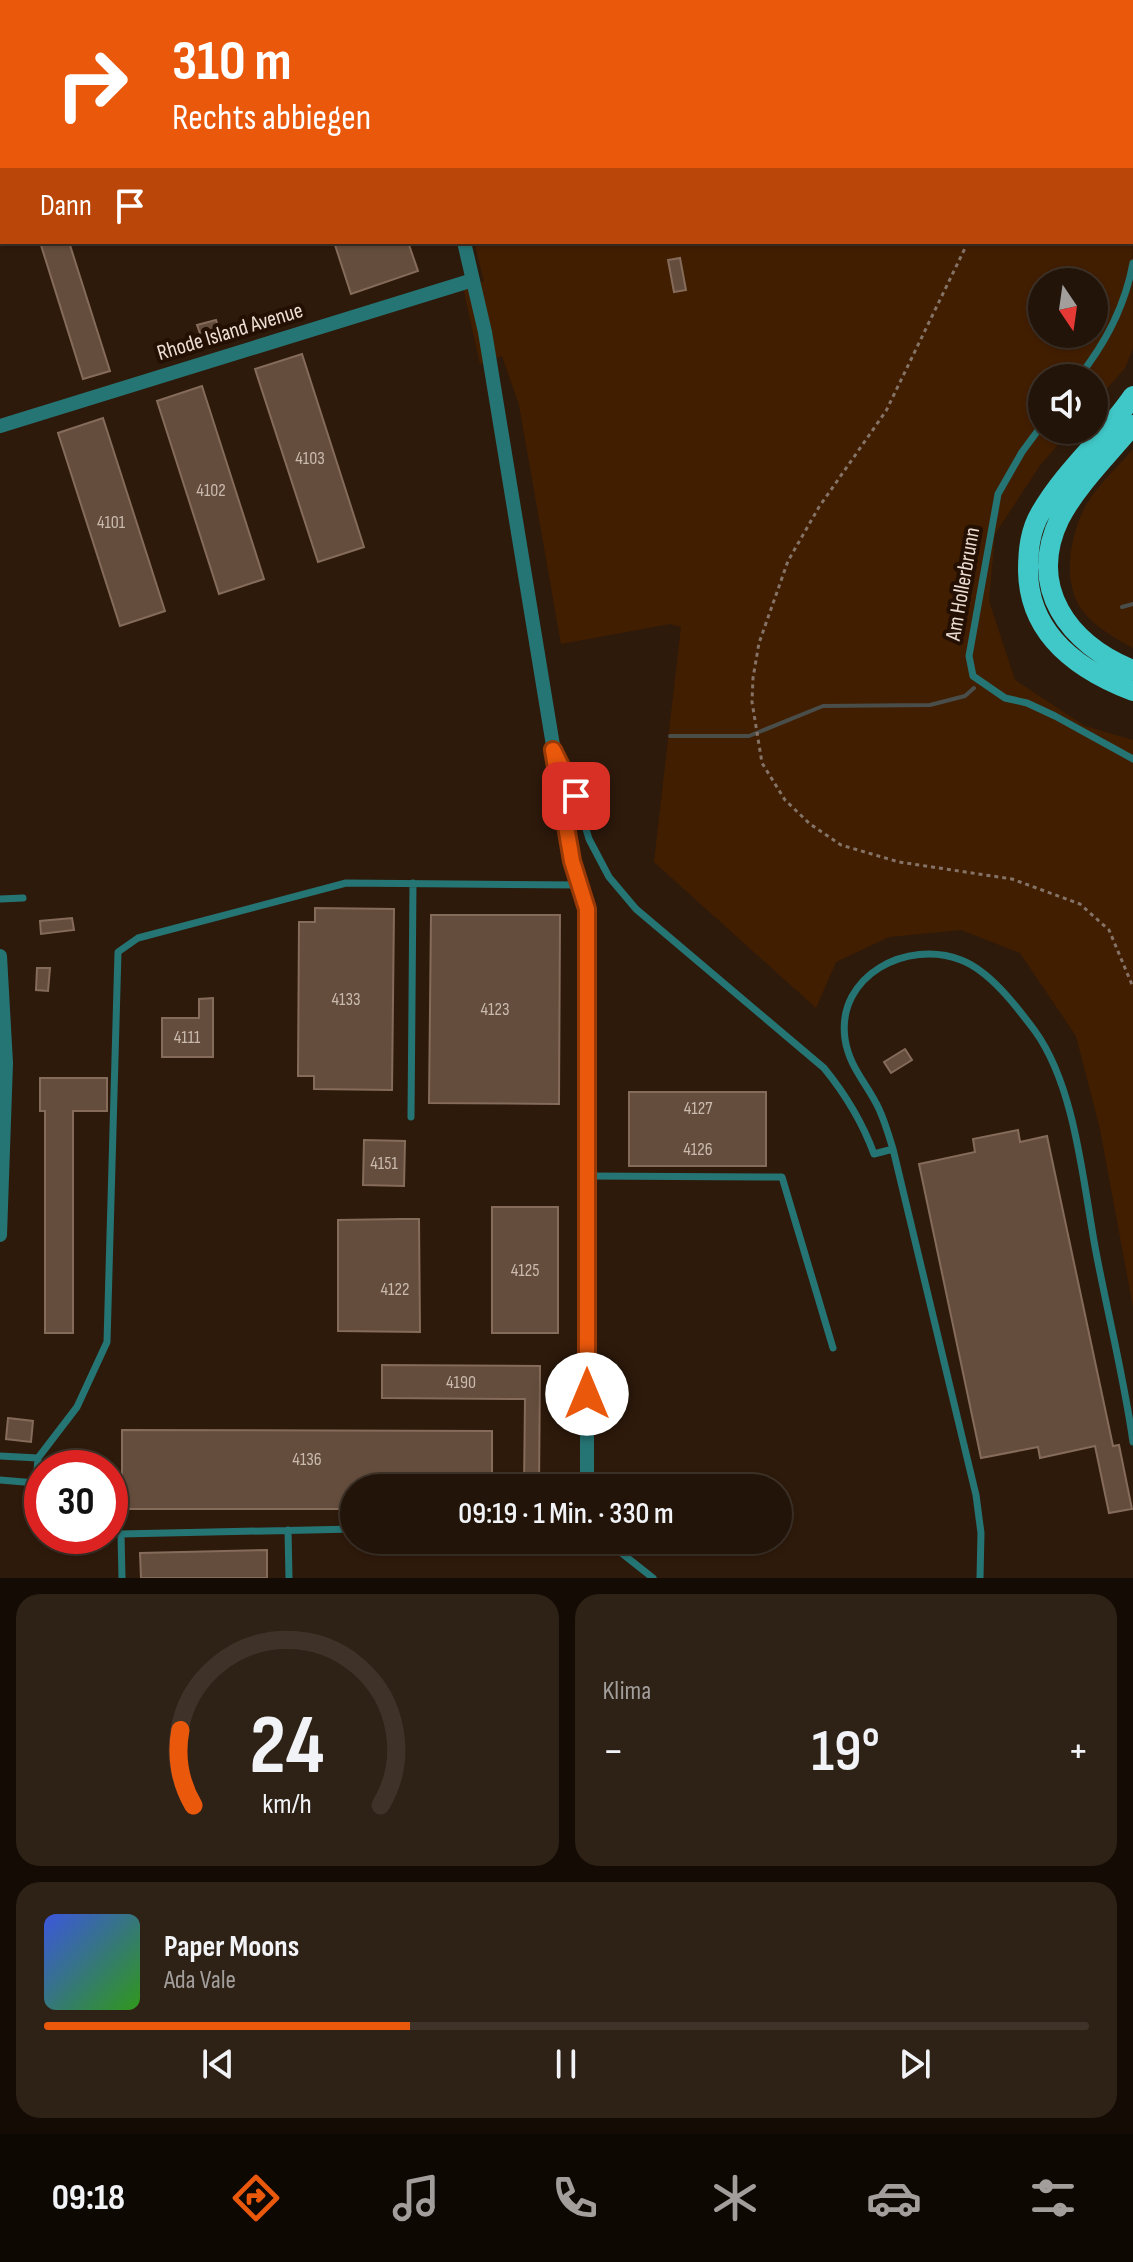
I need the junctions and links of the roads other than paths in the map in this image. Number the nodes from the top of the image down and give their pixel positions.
1 (464, 244) edge
2 (1133, 263) edge
3 (473, 280) junction
4 (1088, 364) edge
5 (1133, 396) edge
6 (1133, 425) edge
7 (0, 426) edge
8 (1028, 444) edge
9 (1133, 670) edge
10 (1133, 691) edge
11 (553, 750) junction
12 (1133, 759) edge
13 (413, 883) junction
14 (580, 885) junction
15 (23, 898) dead end
16 (0, 899) edge
17 (0, 956) edge
18 (411, 1117) dead end
19 (893, 1149) junction
20 (587, 1176) junction
21 (0, 1235) edge
22 (833, 1348) dead end
23 (1133, 1442) edge
24 (44, 1450) edge
25 (0, 1456) edge
26 (24, 1457) edge
27 (587, 1474) edge
28 (0, 1480) edge
29 (24, 1482) edge
30 (340, 1529) edge
31 (288, 1530) junction
32 (128, 1534) edge
33 (121, 1554) edge
34 (623, 1554) edge
35 (122, 1578) edge
36 (289, 1578) edge
37 (653, 1578) edge
38 (980, 1578) edge

1 - 3 street
2 - 4 lane
3 - 7 street, Rhode Island Avenue
3 - 11 street
5 - 10 main road
6 - 9 main road
8 - 12 lane, Am Hollerbrunn
11 - 14 street
11 - 19 lane
13 - 14 lane
13 - 18 lane
13 - 24 lane
14 - 20 street
15 - 16 lane
17 - 21 street
19 - 23 lane
19 - 38 lane
20 - 22 lane
20 - 27 street
25 - 26 lane
28 - 29 lane
30 - 31 lane
31 - 32 lane
31 - 36 lane
33 - 35 lane
34 - 37 lane

